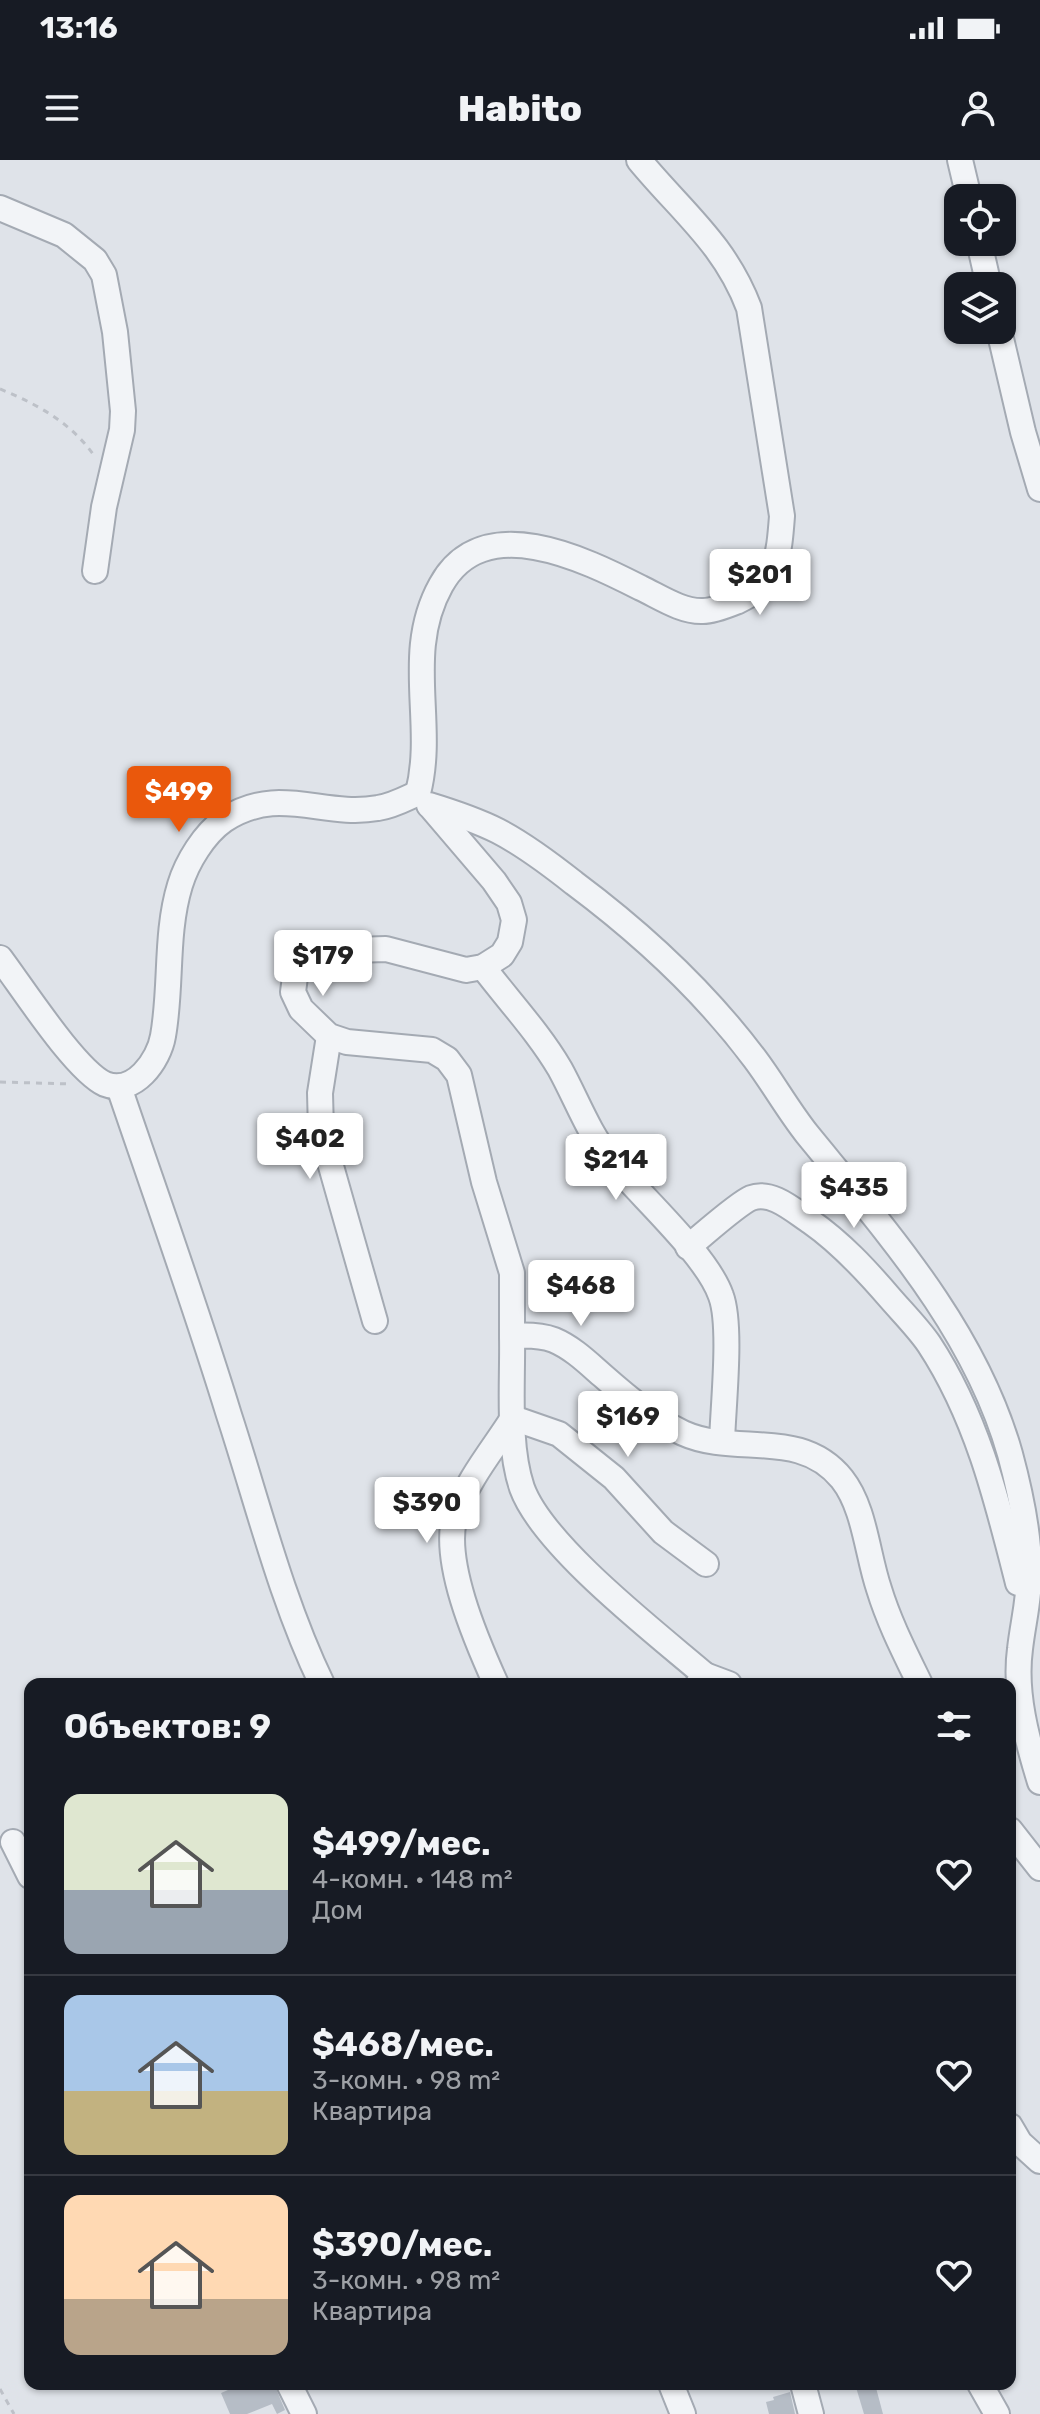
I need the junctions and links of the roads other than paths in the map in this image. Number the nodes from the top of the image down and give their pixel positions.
1 (639, 160) edge
2 (960, 160) edge
3 (966, 184) edge
4 (0, 208) edge
5 (1002, 344) edge
6 (1040, 489) edge
7 (95, 571) dead end
8 (424, 799) junction
9 (0, 958) edge
10 (483, 967) junction
11 (329, 1036) junction
12 (111, 1085) junction
13 (688, 1247) junction
14 (375, 1321) dead end
15 (512, 1336) junction
16 (513, 1418) junction
17 (722, 1442) junction
18 (706, 1564) dead end
19 (1027, 1616) junction
20 (320, 1678) edge
21 (493, 1678) edge
22 (700, 1678) edge
23 (917, 1678) edge
24 (1040, 1782) edge
25 (1016, 1838) edge
26 (13, 1842) dead end
27 (24, 1864) edge
28 (1040, 1868) edge
29 (1016, 2136) edge
30 (1040, 2161) edge
31 (292, 2390) edge
32 (673, 2390) edge
33 (805, 2390) edge
34 (983, 2390) edge
35 (304, 2414) edge
36 (683, 2414) edge
37 (811, 2414) edge
38 (997, 2414) edge

1 - 8 street
2 - 3 street
4 - 7 street
5 - 6 street
8 - 10 street
8 - 12 street
8 - 19 street
9 - 12 street
10 - 11 street
10 - 13 street
11 - 14 street
11 - 15 street
12 - 20 street
13 - 17 street
13 - 19 street
15 - 16 street
15 - 17 street
16 - 18 street
16 - 21 street
16 - 22 street
17 - 23 street
19 - 24 street
25 - 28 street
26 - 27 street
29 - 30 street
31 - 35 street
32 - 36 street
33 - 37 street
34 - 38 street

